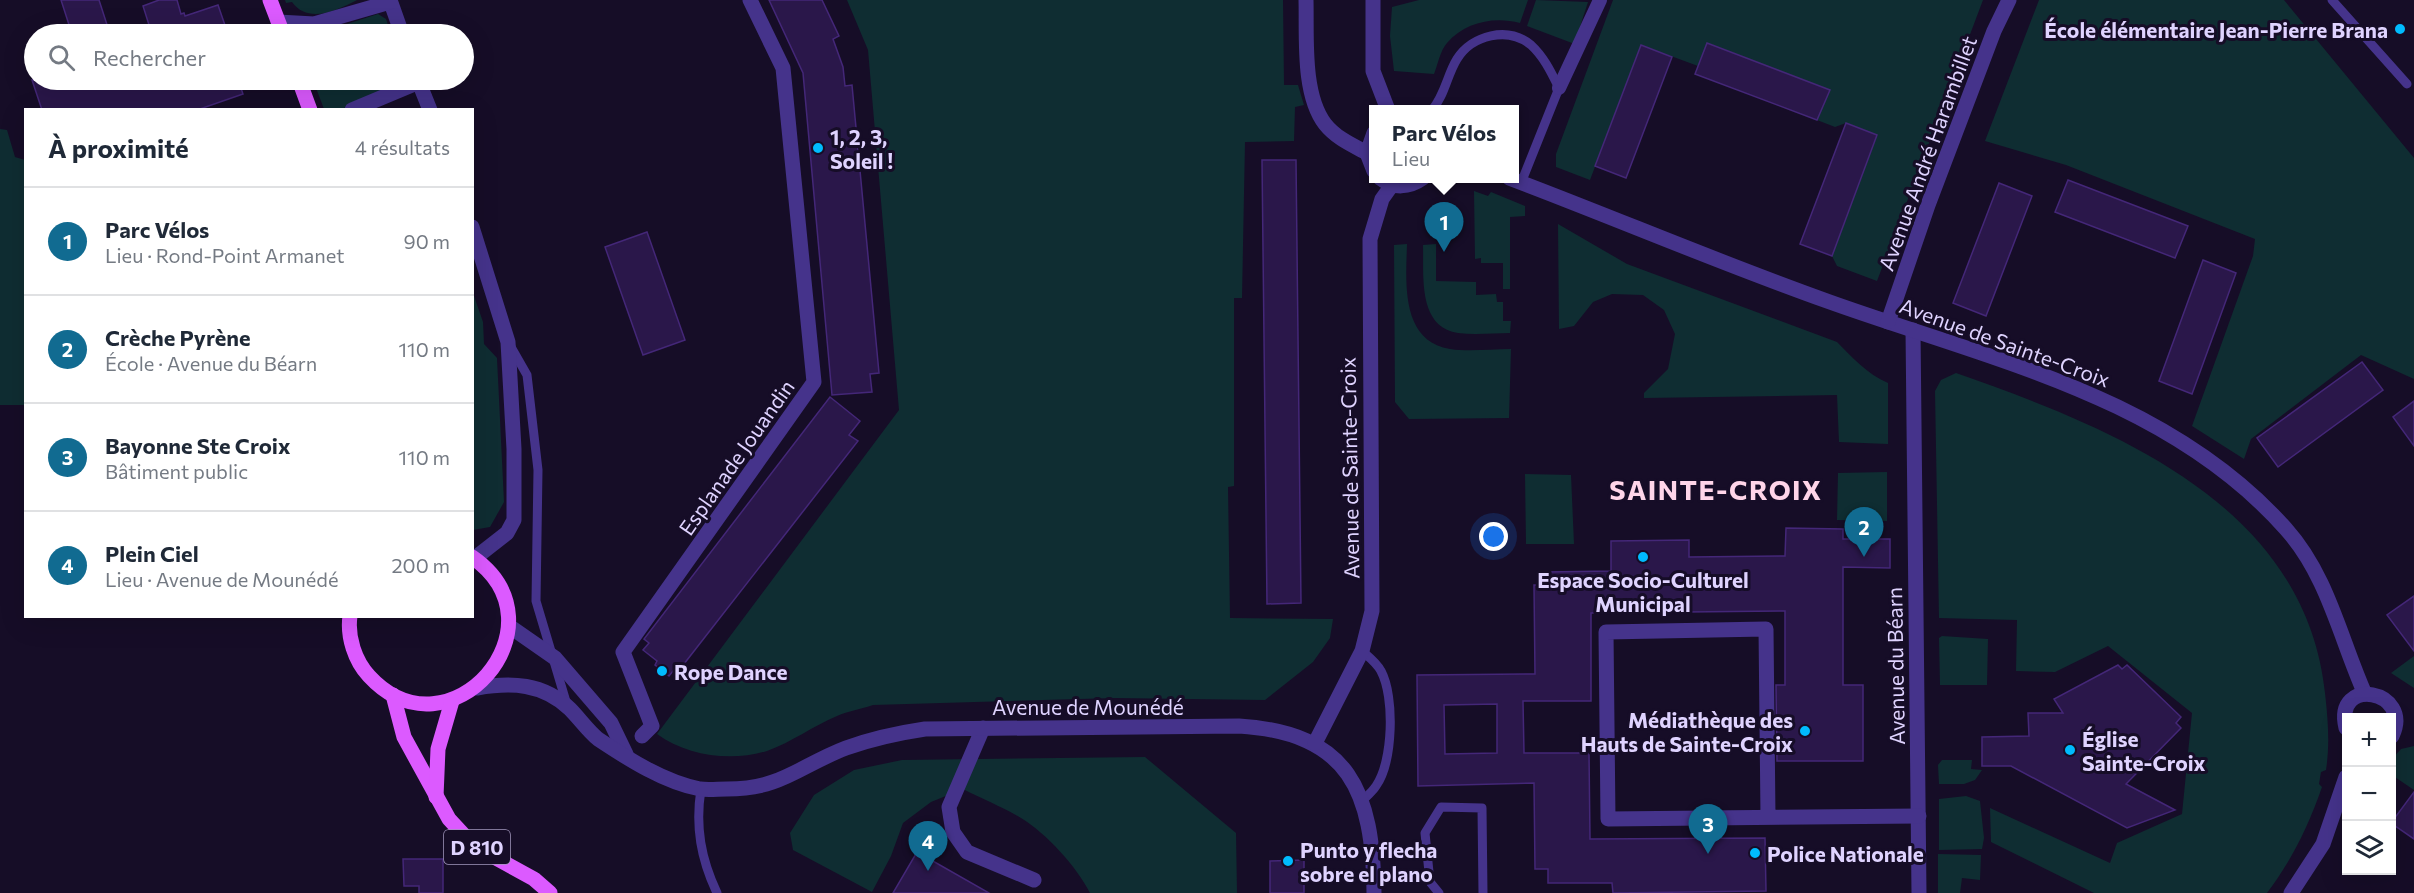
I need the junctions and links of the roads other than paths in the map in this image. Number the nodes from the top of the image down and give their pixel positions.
1 (270, 0) edge
2 (750, 0) edge
3 (1306, 0) edge
4 (1373, 0) edge
5 (1600, 0) edge
6 (2009, 0) edge
7 (2332, 0) edge
8 (390, 1) edge
9 (279, 24) edge
10 (314, 24) edge
11 (398, 24) edge
12 (2407, 84) dead end
13 (1559, 88) junction
14 (303, 90) edge
15 (398, 90) edge
16 (422, 90) edge
17 (1386, 105) edge
18 (1435, 105) edge
19 (309, 108) edge
20 (357, 108) edge
21 (429, 108) edge
22 (1369, 147) edge
23 (1367, 153) junction
24 (1369, 158) edge
25 (1519, 173) edge
26 (1386, 183) edge
27 (1391, 183) edge
28 (1412, 183) edge
29 (1519, 183) edge
30 (474, 233) edge
31 (1888, 322) junction
32 (1913, 330) junction
33 (508, 342) junction
34 (474, 558) edge
35 (350, 618) edge
36 (509, 626) junction
37 (1362, 651) junction
38 (555, 658) junction
39 (477, 688) junction
40 (2364, 694) junction
41 (393, 695) junction
42 (452, 701) junction
43 (568, 707) junction
44 (2347, 713) edge
45 (2398, 718) junction
46 (2414, 718) edge
47 (983, 728) junction
48 (2396, 728) edge
49 (642, 736) dead end
50 (1315, 743) junction
51 (626, 754) junction
52 (701, 789) junction
53 (2342, 789) edge
54 (436, 797) junction
55 (1363, 800) junction
56 (1918, 816) junction
57 (1768, 817) junction
58 (1034, 880) dead end
59 (550, 893) edge
60 (717, 893) edge
61 (1374, 893) edge
62 (1439, 893) edge
63 (1483, 893) edge
64 (1919, 893) edge
65 (2291, 893) edge

1 - 9 main road
2 - 49 street, Esplanade Jouandin
3 - 23 street
4 - 17 street
5 - 13 street
6 - 31 street, Avenue André Harambillet
7 - 12 lane
8 - 10 street
8 - 11 street
13 - 18 lane
13 - 25 lane
14 - 19 main road
15 - 20 street
16 - 21 street
22 - 23 street
23 - 24 street
26 - 37 street, Avenue de Sainte-Croix
27 - 28 street
29 - 31 street, Avenue de Sainte-Croix
30 - 33 street
31 - 32 street, Avenue de Sainte-Croix
32 - 40 street, Avenue de Sainte-Croix
32 - 56 street, Avenue du Béarn
33 - 34 street
33 - 38 lane
34 - 36 main road
35 - 41 main road
36 - 38 street
36 - 39 main road
37 - 50 street, Avenue de Sainte-Croix
37 - 55 lane
38 - 43 lane
38 - 51 street
39 - 42 main road
39 - 43 street, Avenue de Mounédé
40 - 44 street
40 - 45 street
41 - 42 main road
41 - 54 main road, D 810
42 - 54 main road
43 - 51 street, Avenue de Mounédé
45 - 46 street
45 - 48 street
47 - 50 street, Avenue de Mounédé
47 - 52 street, Avenue de Mounédé
47 - 58 street
50 - 55 street, Avenue de Mounédé
51 - 52 street, Avenue de Mounédé
52 - 60 lane
53 - 65 street
54 - 59 main road, D 810
55 - 61 street, Avenue de Mounédé
56 - 57 street
56 - 64 street, Avenue du Béarn
57 - 57 street
62 - 63 lane

